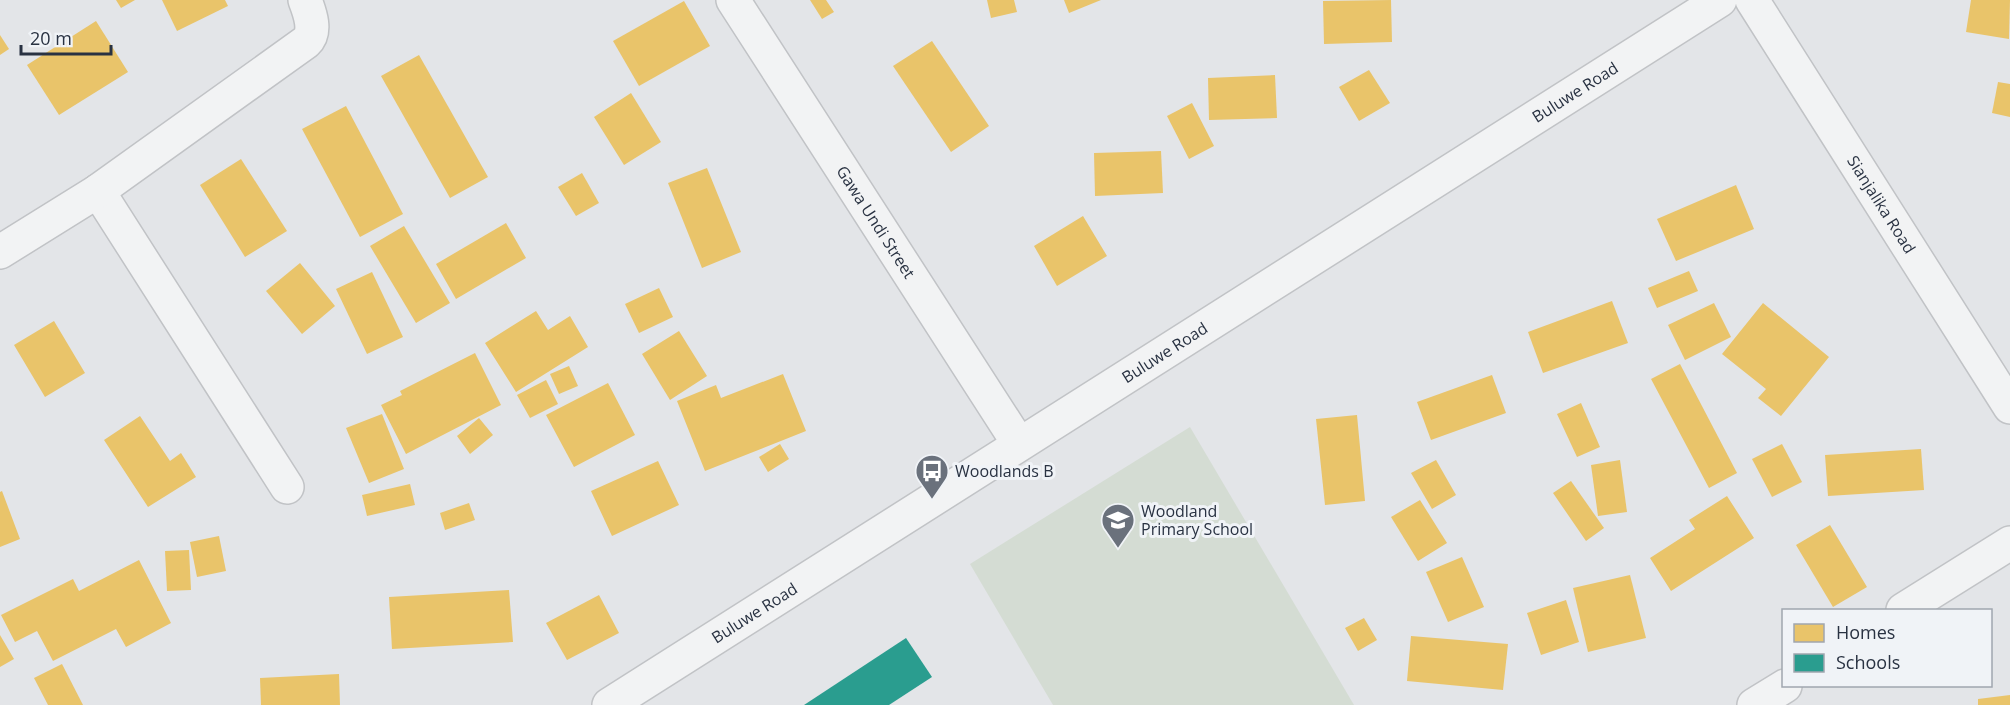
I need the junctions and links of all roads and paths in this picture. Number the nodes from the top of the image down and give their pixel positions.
1 (305, 0) edge
2 (733, 0) edge
3 (1720, 0) edge
4 (1752, 0) edge
5 (98, 191) junction
6 (0, 252) edge
7 (2010, 407) edge
8 (1019, 444) junction
9 (287, 487) dead end
10 (2010, 543) edge
11 (1906, 609) edge
12 (1783, 687) edge
13 (609, 705) edge
14 (1754, 705) edge

1 - 5 street
2 - 8 street, Gawa Undi Street
3 - 8 street, Buluwe Road
4 - 7 street, Sianjalika Road
5 - 6 street
5 - 9 street
8 - 13 street, Buluwe Road
10 - 11 street
12 - 14 street

